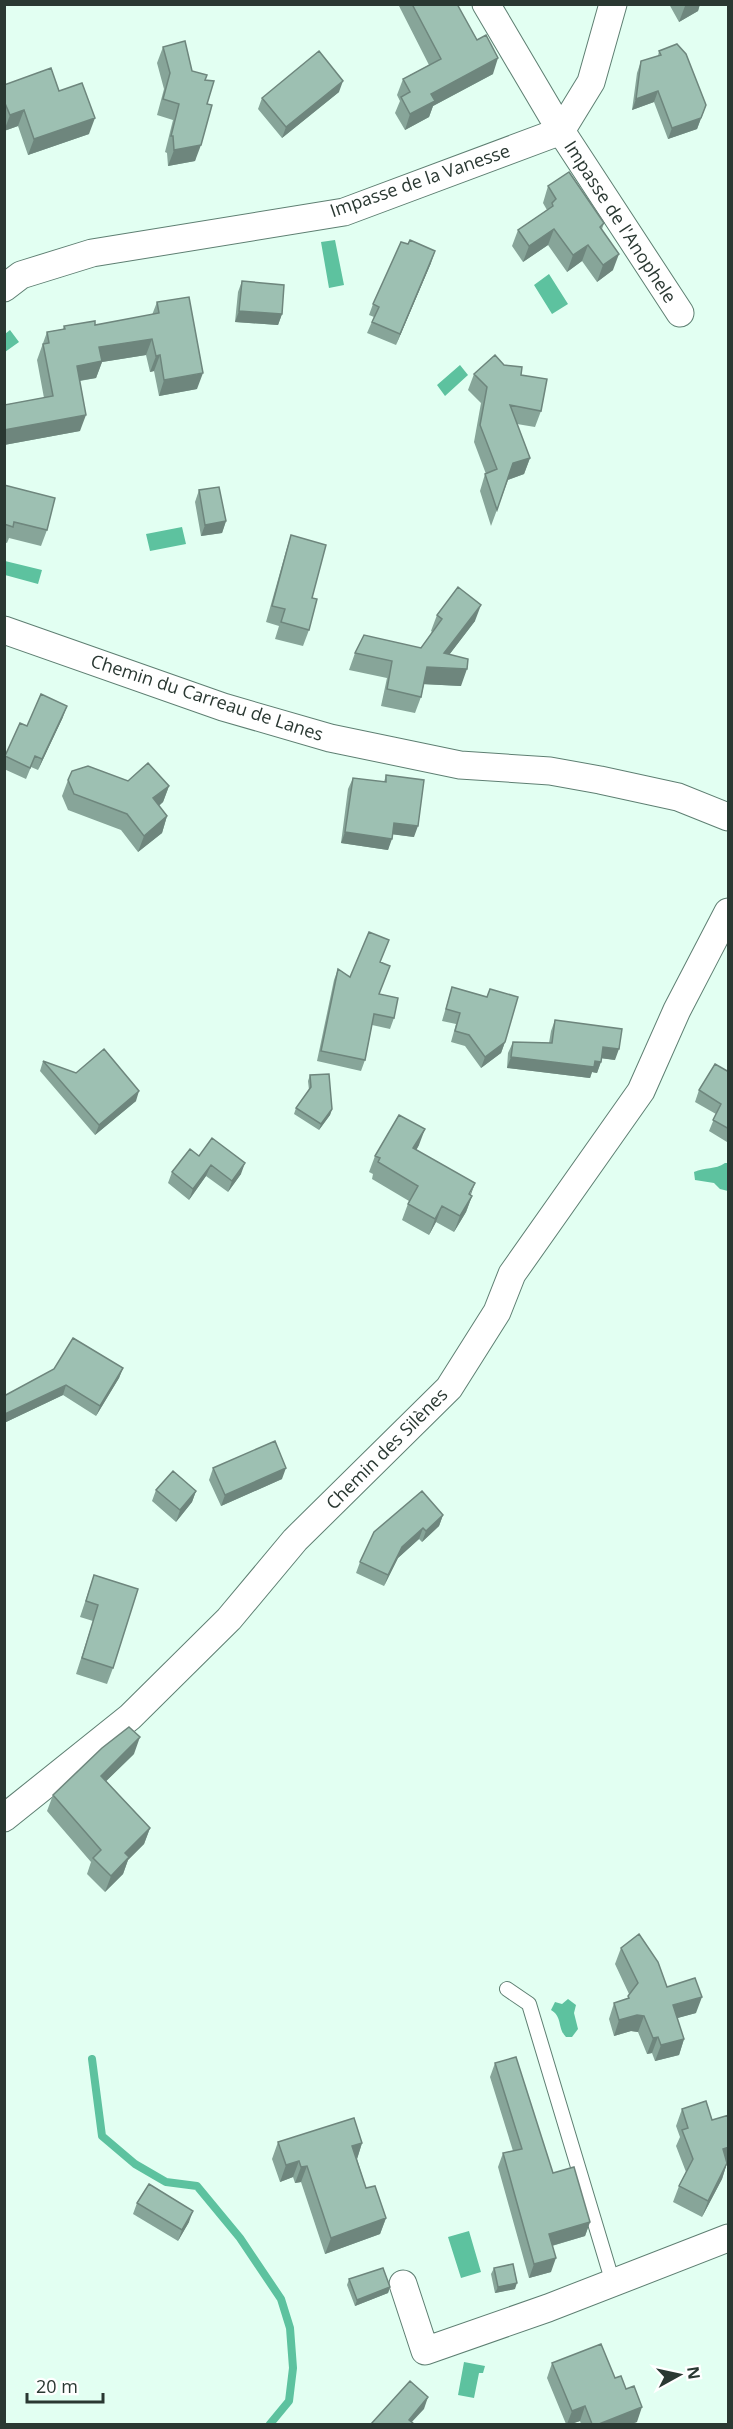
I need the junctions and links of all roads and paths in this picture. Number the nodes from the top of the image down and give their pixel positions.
1 (486, 4) edge
2 (613, 4) edge
3 (561, 131) junction
4 (4, 288) edge
5 (680, 313) dead end
6 (4, 630) edge
7 (729, 817) edge
8 (729, 912) edge
9 (4, 1818) edge
10 (507, 1989) dead end
11 (729, 2238) edge
12 (613, 2283) junction
13 (403, 2284) dead end

1 - 3 street, Impasse de l'Anophele
2 - 3 street
3 - 4 street, Impasse de la Vanesse
3 - 5 street, Impasse de l'Anophele
6 - 7 street, Chemin du Carreau de Lanes
8 - 9 street, Chemin des Silènes
10 - 12 lane
11 - 12 street
12 - 13 street

